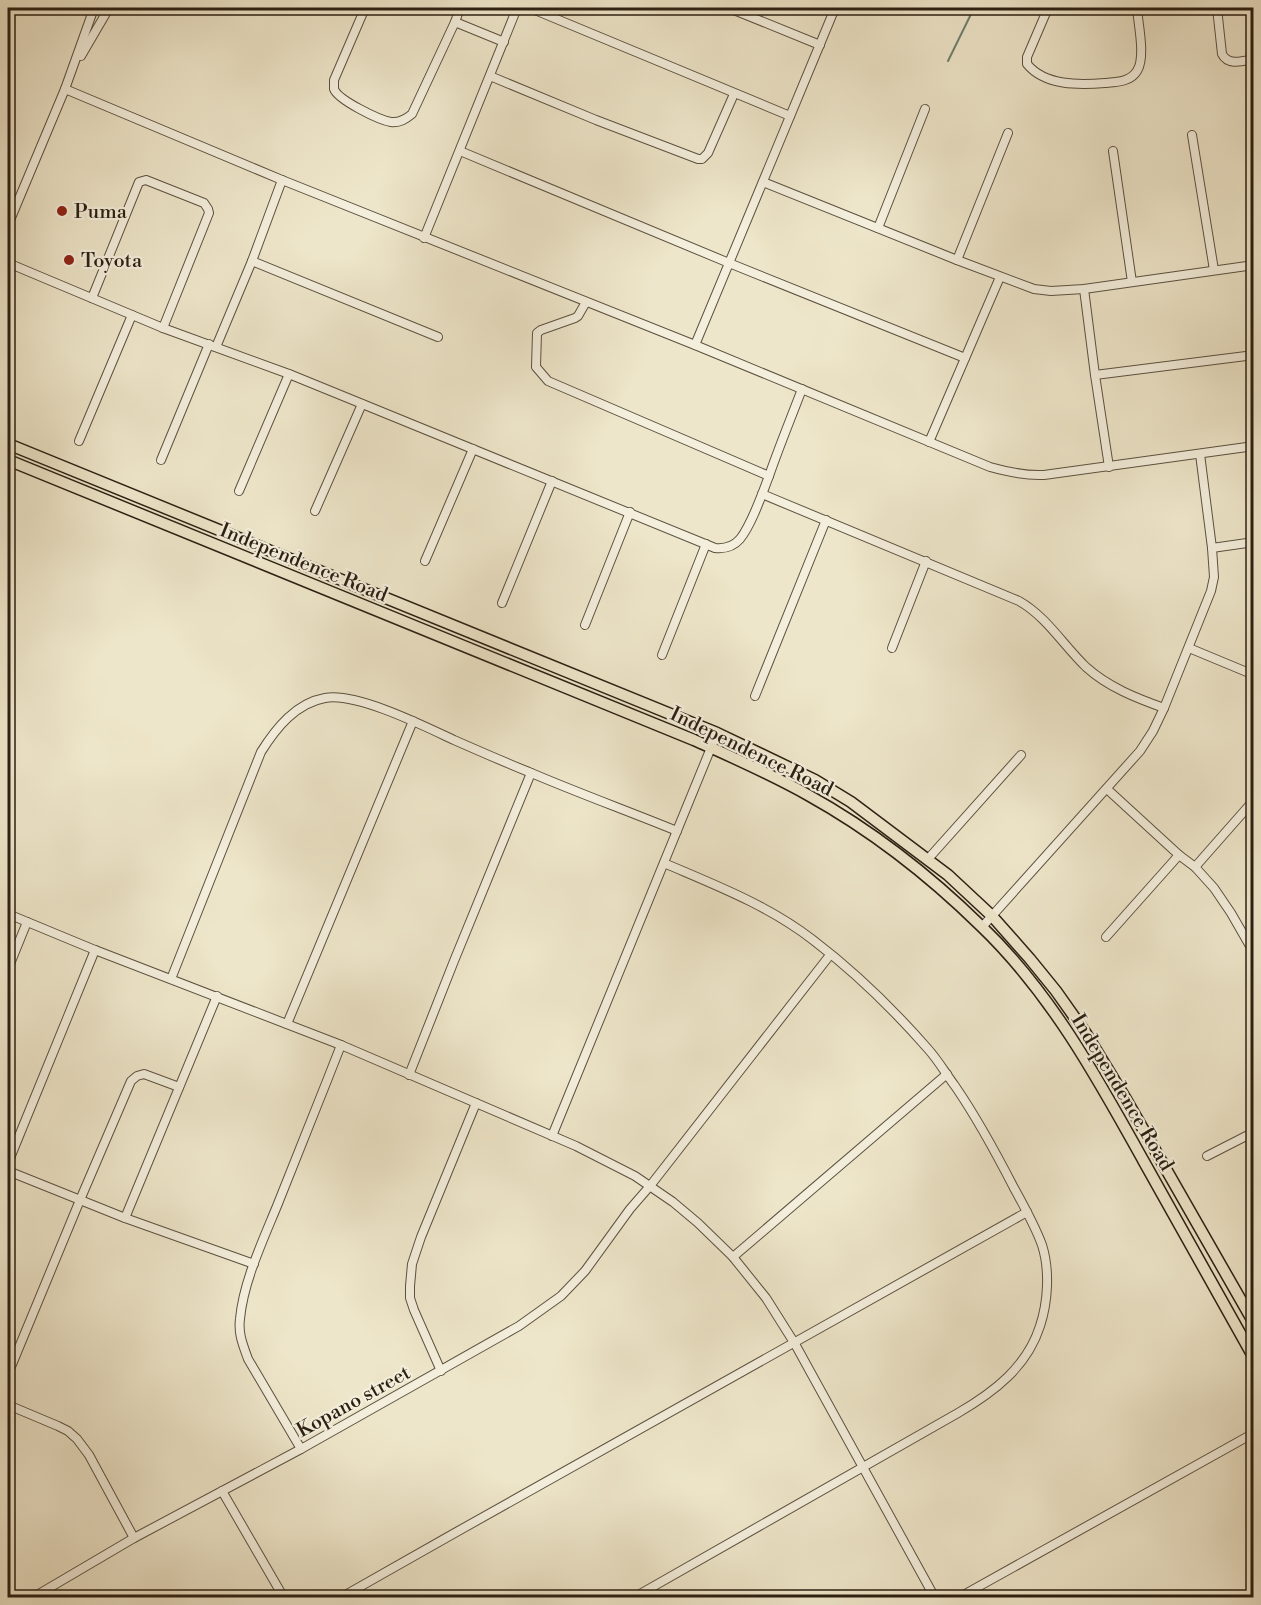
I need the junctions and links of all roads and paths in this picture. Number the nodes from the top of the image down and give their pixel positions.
1 (94, 8) edge
2 (109, 8) edge
3 (365, 8) edge
4 (460, 8) edge
5 (517, 8) edge
6 (530, 8) edge
7 (729, 8) edge
8 (835, 8) edge
9 (1048, 8) edge
10 (1137, 8) edge
11 (1217, 8) edge
12 (455, 22) junction
13 (504, 42) junction
14 (820, 45) junction
15 (1254, 59) edge
16 (72, 69) junction
17 (490, 76) junction
18 (65, 89) junction
19 (734, 94) junction
20 (925, 110) dead end
21 (790, 116) junction
22 (1008, 133) dead end
23 (1192, 135) dead end
24 (1113, 150) dead end
25 (460, 151) junction
26 (282, 180) junction
27 (763, 182) junction
28 (8, 225) edge
29 (878, 228) junction
30 (424, 238) junction
31 (957, 260) junction
32 (252, 261) junction
33 (729, 263) junction
34 (8, 264) edge
35 (1254, 265) edge
36 (1214, 270) junction
37 (1000, 277) junction
38 (1132, 282) junction
39 (1084, 289) junction
40 (92, 298) junction
41 (586, 302) junction
42 (132, 315) junction
43 (163, 328) junction
44 (438, 336) dead end
45 (695, 345) junction
46 (213, 346) junction
47 (1254, 355) edge
48 (965, 358) junction
49 (289, 374) junction
50 (1095, 375) junction
51 (802, 389) junction
52 (362, 404) junction
53 (79, 441) dead end
54 (929, 442) junction
55 (8, 444) edge
56 (1254, 446) edge
57 (473, 449) junction
58 (1200, 454) junction
59 (8, 460) edge
60 (161, 460) dead end
61 (8, 465) edge
62 (20, 465) junction
63 (1109, 467) junction
64 (769, 476) junction
65 (552, 481) junction
66 (239, 491) dead end
67 (762, 494) junction
68 (315, 511) dead end
69 (630, 512) junction
70 (826, 520) junction
71 (1254, 542) edge
72 (706, 544) junction
73 (1212, 548) junction
74 (425, 561) dead end
75 (926, 561) junction
76 (502, 603) dead end
77 (585, 626) dead end
78 (892, 648) dead end
79 (1189, 648) junction
80 (662, 655) dead end
81 (1254, 675) edge
82 (755, 696) dead end
83 (1164, 708) junction
84 (413, 721) junction
85 (717, 733) junction
86 (711, 748) junction
87 (1021, 755) dead end
88 (531, 773) junction
89 (1107, 789) junction
90 (1254, 800) edge
91 (677, 831) junction
92 (1179, 855) junction
93 (928, 859) junction
94 (664, 863) junction
95 (1195, 867) junction
96 (8, 914) edge
97 (992, 916) junction
98 (27, 922) junction
99 (982, 927) junction
100 (1106, 937) dead end
101 (95, 950) junction
102 (1254, 953) edge
103 (830, 955) junction
104 (8, 969) edge
105 (171, 979) junction
106 (217, 996) junction
107 (287, 1024) junction
108 (342, 1045) junction
109 (947, 1074) junction
110 (409, 1075) junction
111 (179, 1087) junction
112 (476, 1103) junction
113 (1254, 1132) edge
114 (552, 1136) junction
115 (1207, 1156) dead end
116 (8, 1163) edge
117 (8, 1171) edge
118 (650, 1186) junction
119 (80, 1200) junction
120 (1027, 1212) junction
121 (125, 1218) junction
122 (733, 1257) junction
123 (254, 1264) junction
124 (1254, 1323) edge
125 (795, 1344) junction
126 (1254, 1358) edge
127 (441, 1371) junction
128 (8, 1374) edge
129 (8, 1405) edge
130 (1254, 1433) edge
131 (301, 1449) junction
132 (864, 1468) junction
133 (222, 1491) junction
134 (134, 1538) junction
135 (32, 1598) edge
136 (284, 1598) edge
137 (340, 1598) edge
138 (633, 1598) edge
139 (935, 1598) edge
140 (958, 1598) edge

1 - 16 street
2 - 16 street
3 - 12 street
4 - 12 street
5 - 13 street
6 - 19 street
7 - 14 street
8 - 14 street
9 - 10 street
11 - 15 street
12 - 13 street
13 - 17 street
14 - 21 street
16 - 18 street
17 - 19 street
17 - 25 street
18 - 26 street
18 - 28 street
19 - 21 street
20 - 29 street
21 - 27 street
22 - 31 street
23 - 36 street
24 - 38 street
25 - 30 street
25 - 33 street
26 - 30 street
26 - 32 street
27 - 29 street
27 - 33 street
29 - 31 street
30 - 41 street
31 - 37 street
32 - 44 street
32 - 46 street
33 - 45 street
33 - 48 street
34 - 40 street
35 - 36 street
36 - 38 street
37 - 39 street
37 - 48 street
38 - 39 street
39 - 50 street
40 - 42 street
40 - 43 street
41 - 45 street
41 - 64 street
42 - 43 street
42 - 53 street
43 - 46 street
45 - 51 street
46 - 49 street
46 - 60 street
47 - 50 street
48 - 54 street
49 - 52 street
49 - 66 street
50 - 63 street
51 - 54 street
51 - 64 street
52 - 57 street
52 - 68 street
54 - 63 street
55 - 85 main road, Independence Road
56 - 58 street
57 - 65 street
57 - 74 street
58 - 63 street
58 - 73 street
59 - 62 main road, Independence Road
61 - 62 main road
62 - 86 main road, Independence Road
64 - 67 street
65 - 69 street
65 - 76 street
67 - 70 street
67 - 72 street
69 - 72 street
69 - 77 street
70 - 75 street
70 - 82 street
71 - 73 street
72 - 80 street
73 - 79 street
75 - 78 street
75 - 83 street
79 - 81 street
79 - 83 street
83 - 89 street
84 - 88 street
84 - 105 street
84 - 107 street
85 - 86 street
85 - 93 main road, Independence Road
86 - 91 street
86 - 99 main road, Independence Road
87 - 93 street
88 - 91 street
88 - 110 street
89 - 92 street
89 - 97 street
90 - 95 street
91 - 94 street
92 - 95 street
92 - 100 street
93 - 97 main road, Independence Road
94 - 103 street
94 - 114 street
95 - 102 street
96 - 98 street
97 - 99 street
97 - 124 main road, Independence Road
98 - 101 street
98 - 104 street
99 - 126 main road, Independence Road
101 - 105 street
101 - 116 street
103 - 109 street
103 - 118 street, Kopano street
105 - 106 street
106 - 107 street
106 - 111 street
107 - 108 street
108 - 110 street
108 - 123 street
109 - 120 street
109 - 122 street
110 - 112 street
111 - 119 street
111 - 121 street
112 - 114 street
112 - 127 street
113 - 115 street
114 - 118 street
117 - 119 street
118 - 122 street
118 - 127 street, Kopano street
119 - 121 street
119 - 128 street
120 - 125 street
120 - 132 street
121 - 123 street
122 - 125 street
123 - 131 street
125 - 132 street
125 - 137 street
127 - 131 street, Kopano street
129 - 134 street
130 - 140 street
131 - 133 street, Kopano street
132 - 138 street
132 - 139 street
133 - 134 street, Kopano street
133 - 136 street
134 - 135 street, Kopano street

